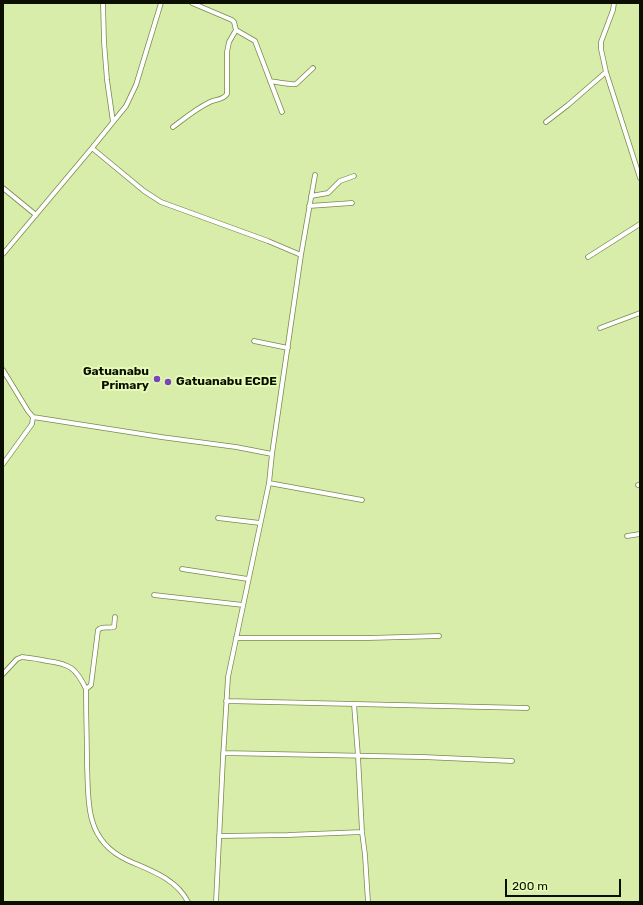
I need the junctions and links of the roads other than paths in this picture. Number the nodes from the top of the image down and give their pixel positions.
1 (103, 3) edge
2 (162, 3) edge
3 (192, 3) edge
4 (614, 3) edge
5 (236, 30) junction
6 (313, 68) dead end
7 (606, 72) junction
8 (270, 81) junction
9 (282, 112) dead end
10 (113, 122) junction
11 (546, 122) dead end
12 (173, 127) dead end
13 (92, 148) junction
14 (314, 175) dead end
15 (354, 176) dead end
16 (640, 178) edge
17 (3, 188) edge
18 (311, 196) junction
19 (352, 203) dead end
20 (309, 206) junction
21 (36, 215) junction
22 (640, 224) edge
23 (3, 254) edge
24 (301, 255) junction
25 (588, 257) dead end
26 (640, 313) edge
27 (600, 328) dead end
28 (254, 341) dead end
29 (288, 348) junction
30 (3, 370) edge
31 (33, 417) junction
32 (272, 454) junction
33 (3, 464) edge
34 (268, 483) junction
35 (362, 500) dead end
36 (218, 518) dead end
37 (260, 523) junction
38 (640, 534) edge
39 (627, 536) dead end
40 (182, 569) dead end
41 (248, 579) junction
42 (154, 595) dead end
43 (242, 605) junction
44 (115, 617) dead end
45 (439, 636) dead end
46 (236, 638) junction
47 (3, 674) edge
48 (86, 689) junction
49 (226, 701) junction
50 (354, 704) junction
51 (527, 708) dead end
52 (223, 753) junction
53 (358, 756) junction
54 (512, 761) dead end
55 (362, 832) junction
56 (219, 836) junction
57 (188, 902) edge
58 (216, 902) edge
59 (368, 902) edge

1 - 10 street
2 - 10 street
3 - 5 street
4 - 7 street
5 - 8 street
5 - 12 street
6 - 8 street
7 - 11 street
7 - 16 street
8 - 9 street
10 - 13 street
13 - 21 street
13 - 24 street
14 - 18 street
15 - 18 street
17 - 21 street
18 - 20 street
19 - 20 street
20 - 24 street
21 - 23 street
22 - 25 street
24 - 29 street
26 - 27 street
28 - 29 street
29 - 32 street
30 - 31 street
31 - 32 street
31 - 33 street
32 - 34 street
34 - 35 street
34 - 37 street
36 - 37 street
37 - 41 street
38 - 39 street
40 - 41 street
41 - 43 street
42 - 43 street
43 - 46 street
44 - 48 street
45 - 46 street
46 - 49 street
47 - 48 street
48 - 57 street
49 - 50 street
49 - 52 street
50 - 51 street
50 - 53 street
52 - 53 street
52 - 56 street
53 - 54 street
53 - 55 street
55 - 56 street
55 - 59 street
56 - 58 street

